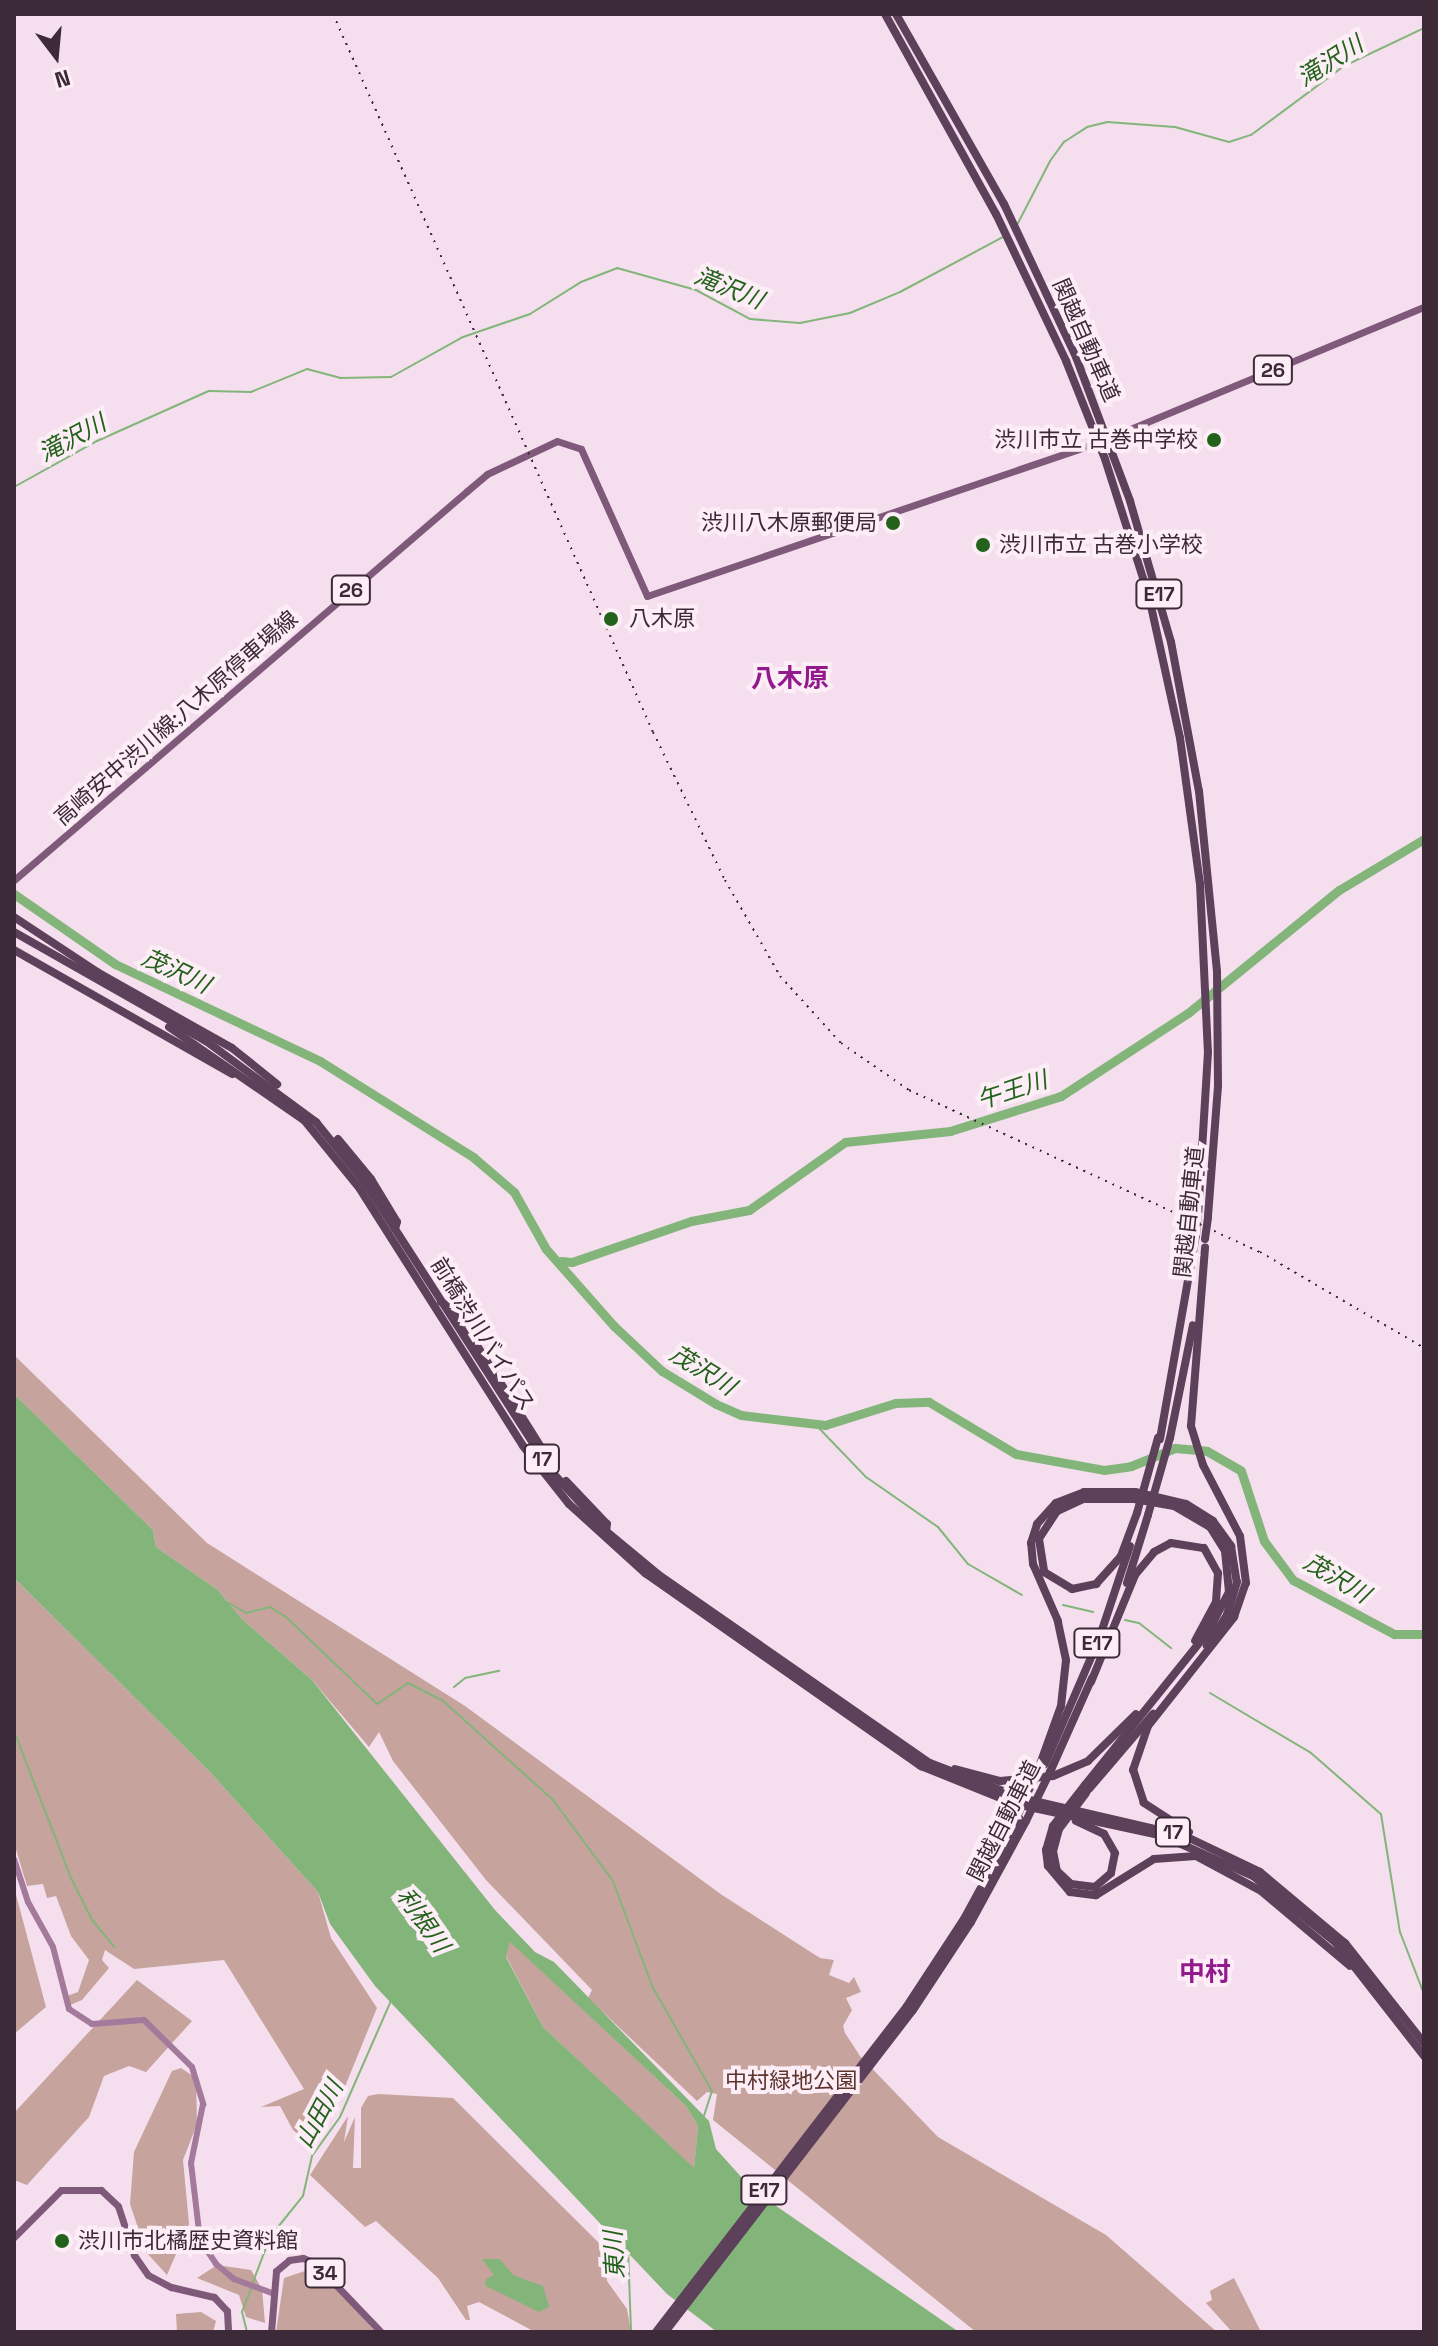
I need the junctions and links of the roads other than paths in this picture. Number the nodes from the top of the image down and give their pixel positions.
1 (885, 14) edge
2 (896, 14) edge
3 (1424, 307) edge
4 (1123, 432) tunnel mouth
5 (1082, 448) tunnel mouth
6 (14, 880) edge
7 (14, 917) edge
8 (14, 932) edge
9 (14, 950) edge
10 (305, 1116) junction
11 (1203, 1216) junction
12 (1202, 1241) junction
13 (1197, 1289) junction
14 (1190, 1333) junction
15 (1163, 1439) junction
16 (1142, 1514) junction
17 (1184, 1659) junction
18 (1196, 1668) junction
19 (1091, 1682) junction
20 (1154, 1696) junction
21 (1163, 1707) junction
22 (864, 1725) junction
23 (913, 1753) junction
24 (1044, 1769) junction
25 (1087, 1787) junction
26 (994, 1797) junction
27 (1021, 1819) junction
28 (1056, 1828) junction
29 (14, 1859) edge
30 (1237, 1859) junction
31 (1383, 2002) junction
32 (1422, 2041) edge
33 (878, 2053) junction
34 (1424, 2056) edge
35 (14, 2237) edge
36 (272, 2293) junction
37 (228, 2332) edge
38 (271, 2332) edge
39 (381, 2332) edge
40 (656, 2332) edge
41 (665, 2332) edge

1 - 11 highway, 関越自動車道 / E17
2 - 11 highway, 関越自動車道 / E17
3 - 4 main road, 26
5 - 6 main road, 高崎安中渋川線;八木原停車場線 / 26
7 - 10 highway, 17
8 - 10 highway, 前橋渋川バイパス / 17
9 - 10 highway, 17
10 - 22 highway, 前橋渋川バイパス / 17
10 - 22 highway, 前橋渋川バイパス / 17
11 - 12 highway, 関越自動車道 / E17, bridge
12 - 13 highway, 関越自動車道 / E17
12 - 13 highway, 関越自動車道 / E17
13 - 14 highway, 関越自動車道 / E17
13 - 14 highway
14 - 15 highway, 関越自動車道 / E17
14 - 15 highway, 関越自動車道 / E17
14 - 18 highway
15 - 16 highway, 関越自動車道 / E17, bridge
16 - 17 highway
16 - 19 highway, 関越自動車道 / E17
16 - 24 highway, 関越自動車道 / E17
17 - 19 highway
17 - 20 highway
18 - 21 highway
18 - 24 highway
19 - 24 highway, 関越自動車道 / E17
20 - 23 highway
20 - 25 highway
21 - 25 highway
21 - 30 highway
22 - 23 highway, 17
22 - 26 highway, 17
23 - 30 highway, 17
24 - 27 highway, 関越自動車道 / E17, bridge
25 - 28 highway, bridge
26 - 28 highway
26 - 31 highway, 17
27 - 33 highway, 関越自動車道 / E17
27 - 33 highway, 関越自動車道 / E17
28 - 31 highway
29 - 36 main road
30 - 32 highway, 17
31 - 32 highway, 17
32 - 34 highway, 17
33 - 40 highway, 関越自動車道 / E17
33 - 41 highway, 関越自動車道 / E17
35 - 37 main road
36 - 38 main road, 34
36 - 39 main road, 34

